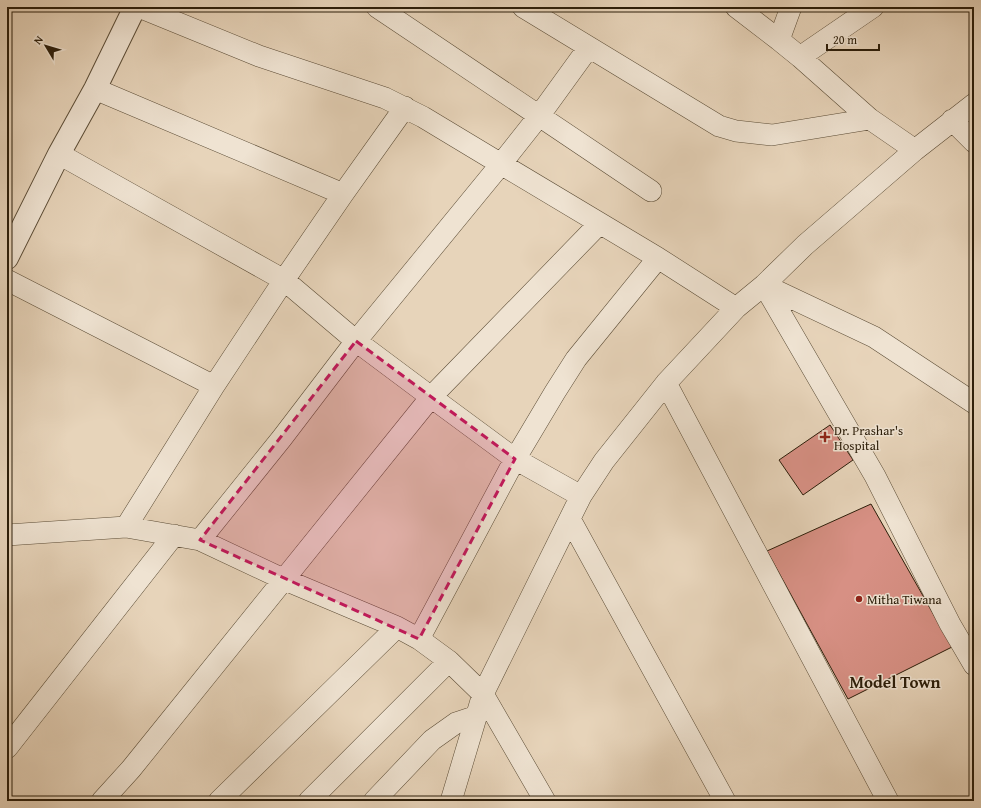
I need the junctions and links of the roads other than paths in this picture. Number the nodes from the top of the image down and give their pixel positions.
1 (135, 7) edge
2 (139, 7) edge
3 (377, 7) edge
4 (523, 7) edge
5 (736, 7) edge
6 (791, 7) edge
7 (873, 7) edge
8 (779, 40) junction
9 (589, 47) junction
10 (800, 56) junction
11 (95, 89) junction
12 (974, 104) edge
13 (405, 107) junction
14 (539, 116) junction
15 (870, 119) junction
16 (952, 120) junction
17 (974, 142) edge
18 (915, 150) junction
19 (59, 154) junction
20 (501, 164) junction
21 (651, 191) dead end
22 (343, 194) junction
23 (599, 224) junction
24 (7, 258) edge
25 (658, 258) junction
26 (7, 280) edge
27 (284, 280) junction
28 (764, 285) junction
29 (736, 308) junction
30 (356, 341) junction
31 (666, 383) junction
32 (214, 386) junction
33 (431, 397) junction
34 (974, 403) edge
35 (515, 459) junction
36 (581, 496) junction
37 (570, 519) junction
38 (126, 527) junction
39 (7, 535) edge
40 (174, 535) junction
41 (200, 540) junction
42 (283, 579) junction
43 (396, 627) junction
44 (418, 639) junction
45 (449, 661) junction
46 (974, 665) edge
47 (483, 694) junction
48 (477, 716) junction
49 (7, 748) edge
50 (102, 801) edge
51 (219, 801) edge
52 (309, 801) edge
53 (374, 801) edge
54 (451, 801) edge
55 (544, 801) edge
56 (725, 801) edge
57 (888, 801) edge

1 - 11 street
2 - 13 street
3 - 14 street
4 - 9 street
5 - 8 street
6 - 8 street
7 - 10 street
8 - 10 street
9 - 14 street
9 - 15 street
10 - 15 street
11 - 19 street
11 - 22 street
12 - 16 street
13 - 20 street
13 - 22 street
14 - 20 street
14 - 21 street
15 - 18 street
16 - 17 street
16 - 18 street
18 - 28 street
19 - 24 street
19 - 27 street
20 - 23 street
20 - 30 street
22 - 27 street
23 - 25 street
23 - 33 street
25 - 29 street
25 - 35 street
26 - 32 street
27 - 30 street
27 - 32 street
28 - 29 street
28 - 34 street
28 - 46 street
29 - 31 street
30 - 33 street
30 - 41 street
31 - 36 street
31 - 57 street
32 - 38 street
33 - 35 street
33 - 42 street
35 - 36 street
35 - 44 street
36 - 37 street
37 - 47 street
37 - 56 street
38 - 39 street
38 - 40 street
40 - 41 street
40 - 49 street
41 - 42 street
42 - 43 street
42 - 50 street
43 - 44 street
43 - 51 street
44 - 45 street
45 - 47 street
45 - 52 street
47 - 48 street
47 - 55 street
48 - 53 street
48 - 54 street

